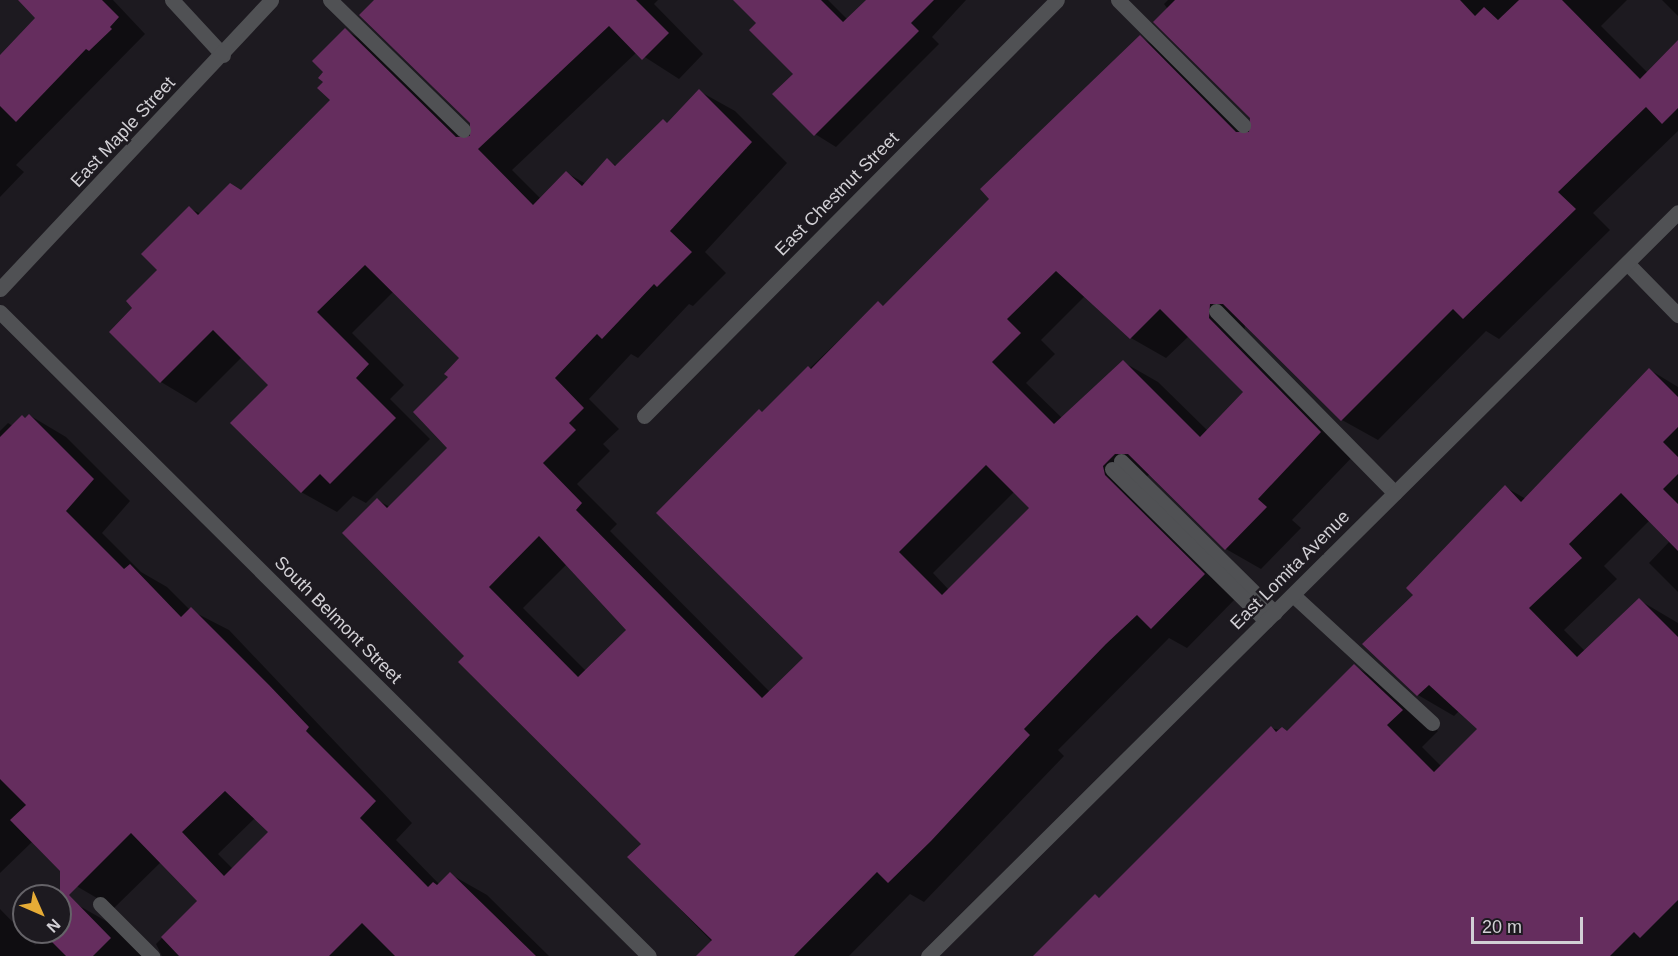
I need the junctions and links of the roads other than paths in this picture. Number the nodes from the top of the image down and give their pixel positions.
1 (172, 0) edge
2 (271, 0) edge
3 (330, 0) edge
4 (1057, 0) edge
5 (1118, 0) edge
6 (223, 55) junction
7 (1244, 125) dead end
8 (463, 130) dead end
9 (1678, 212) edge
10 (1627, 263) junction
11 (0, 288) edge
12 (1216, 311) dead end
13 (0, 312) edge
14 (1678, 315) edge
15 (644, 416) dead end
16 (1117, 465) dead end
17 (1395, 493) junction
18 (1293, 595) junction
19 (1270, 617) junction
20 (1432, 723) dead end
21 (100, 904) dead end
22 (152, 956) edge
23 (649, 956) edge
24 (928, 956) edge

1 - 6 street
2 - 6 street, East Maple Street
3 - 8 street
4 - 15 street, East Chestnut Street
5 - 7 street
6 - 11 street, East Maple Street
9 - 10 street, East Lomita Avenue
10 - 14 street
10 - 17 street, East Lomita Avenue
12 - 17 street
13 - 23 street, South Belmont Street
16 - 19 street
17 - 18 street, East Lomita Avenue
18 - 19 street, East Lomita Avenue
18 - 20 street
19 - 24 street, East Lomita Avenue
21 - 22 street

